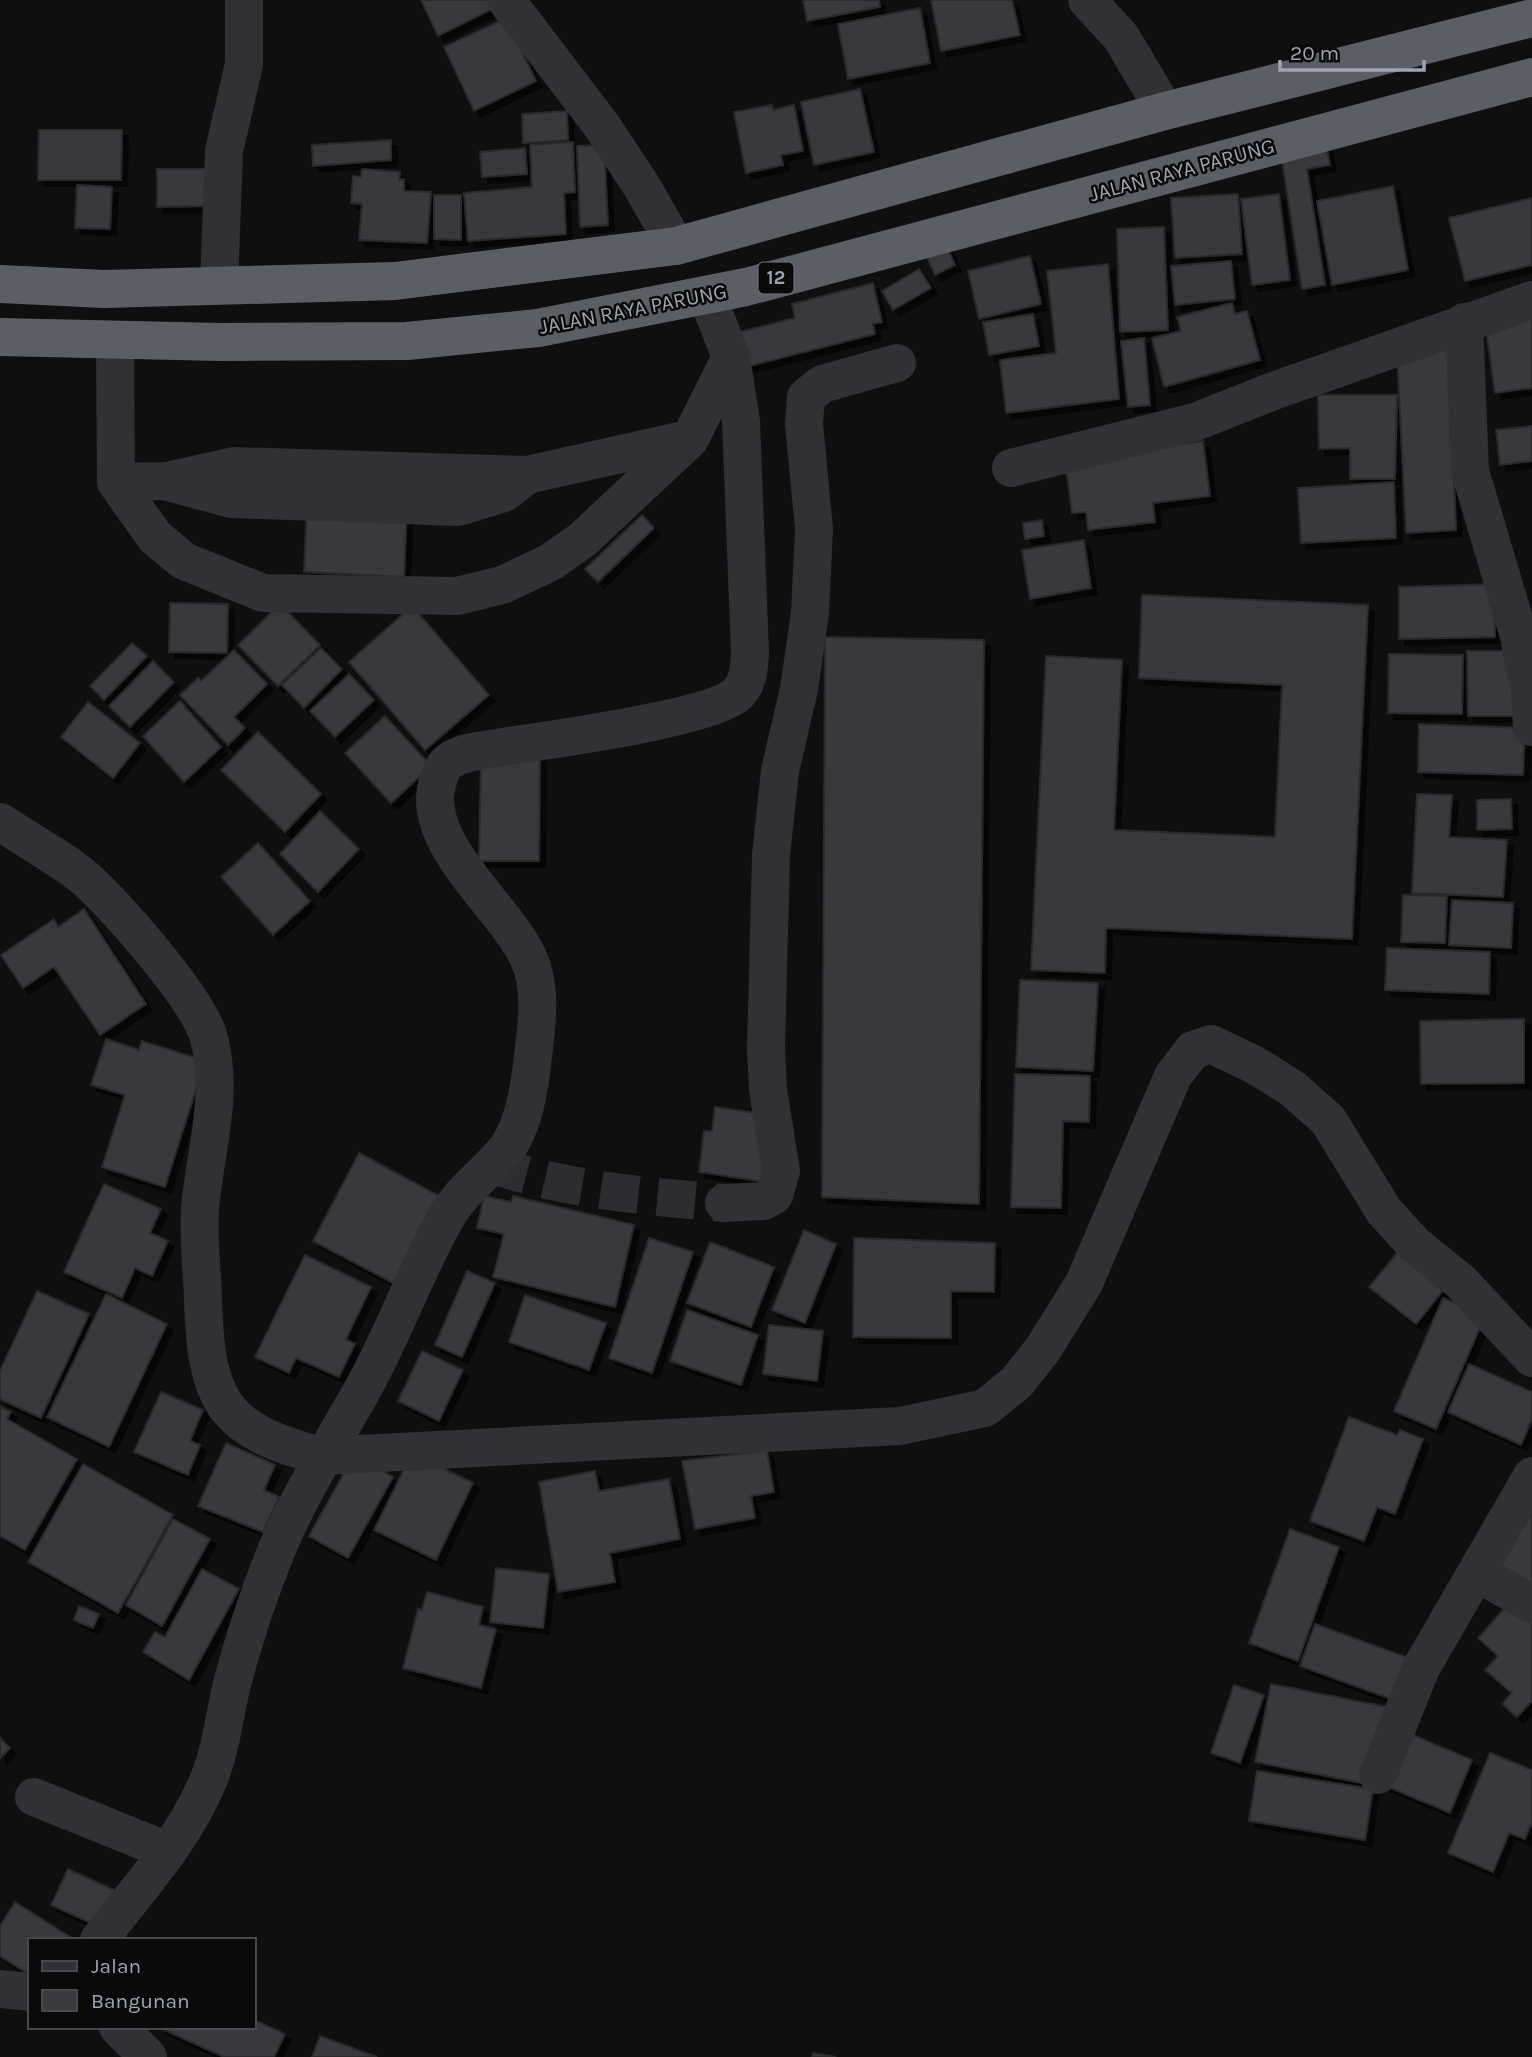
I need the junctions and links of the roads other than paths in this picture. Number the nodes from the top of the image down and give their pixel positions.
1 (244, 0) edge
2 (506, 0) edge
3 (1087, 0) edge
4 (1532, 19) edge
5 (1532, 77) edge
6 (1165, 111) junction
7 (676, 246) junction
8 (0, 284) edge
9 (219, 285) junction
10 (104, 289) junction
11 (707, 296) junction
12 (1532, 300) edge
13 (1464, 323) junction
14 (0, 337) edge
15 (115, 341) junction
16 (731, 357) junction
17 (897, 363) dead end
18 (690, 439) junction
19 (1011, 468) dead end
20 (116, 482) junction
21 (1532, 727) edge
22 (0, 822) edge
23 (724, 1203) tunnel mouth
24 (1532, 1358) edge
25 (321, 1456) junction
26 (1532, 1476) edge
27 (1477, 1573) junction
28 (1532, 1604) edge
29 (1378, 1775) dead end
30 (34, 1797) dead end
31 (168, 1852) junction
32 (101, 1938) edge
33 (0, 1989) edge
34 (28, 1992) edge
35 (120, 2029) edge
36 (148, 2057) edge

1 - 9 street
2 - 7 street
3 - 6 street
4 - 6 highway
5 - 11 highway, JALAN RAYA PARUNG / 12
6 - 7 highway
7 - 9 highway
7 - 11 highway
8 - 10 highway
9 - 10 highway
10 - 15 highway
11 - 15 highway, JALAN RAYA PARUNG / 12
11 - 16 street
12 - 13 street
13 - 19 street
13 - 21 street
14 - 15 highway, JALAN RAYA PARUNG / 12
15 - 20 street
16 - 18 street
16 - 25 street
17 - 23 street
18 - 20 street
18 - 20 street
22 - 25 street
24 - 25 street
25 - 31 street
26 - 27 street
27 - 28 street
27 - 29 street
30 - 31 street
31 - 32 street
33 - 34 street
35 - 36 street

